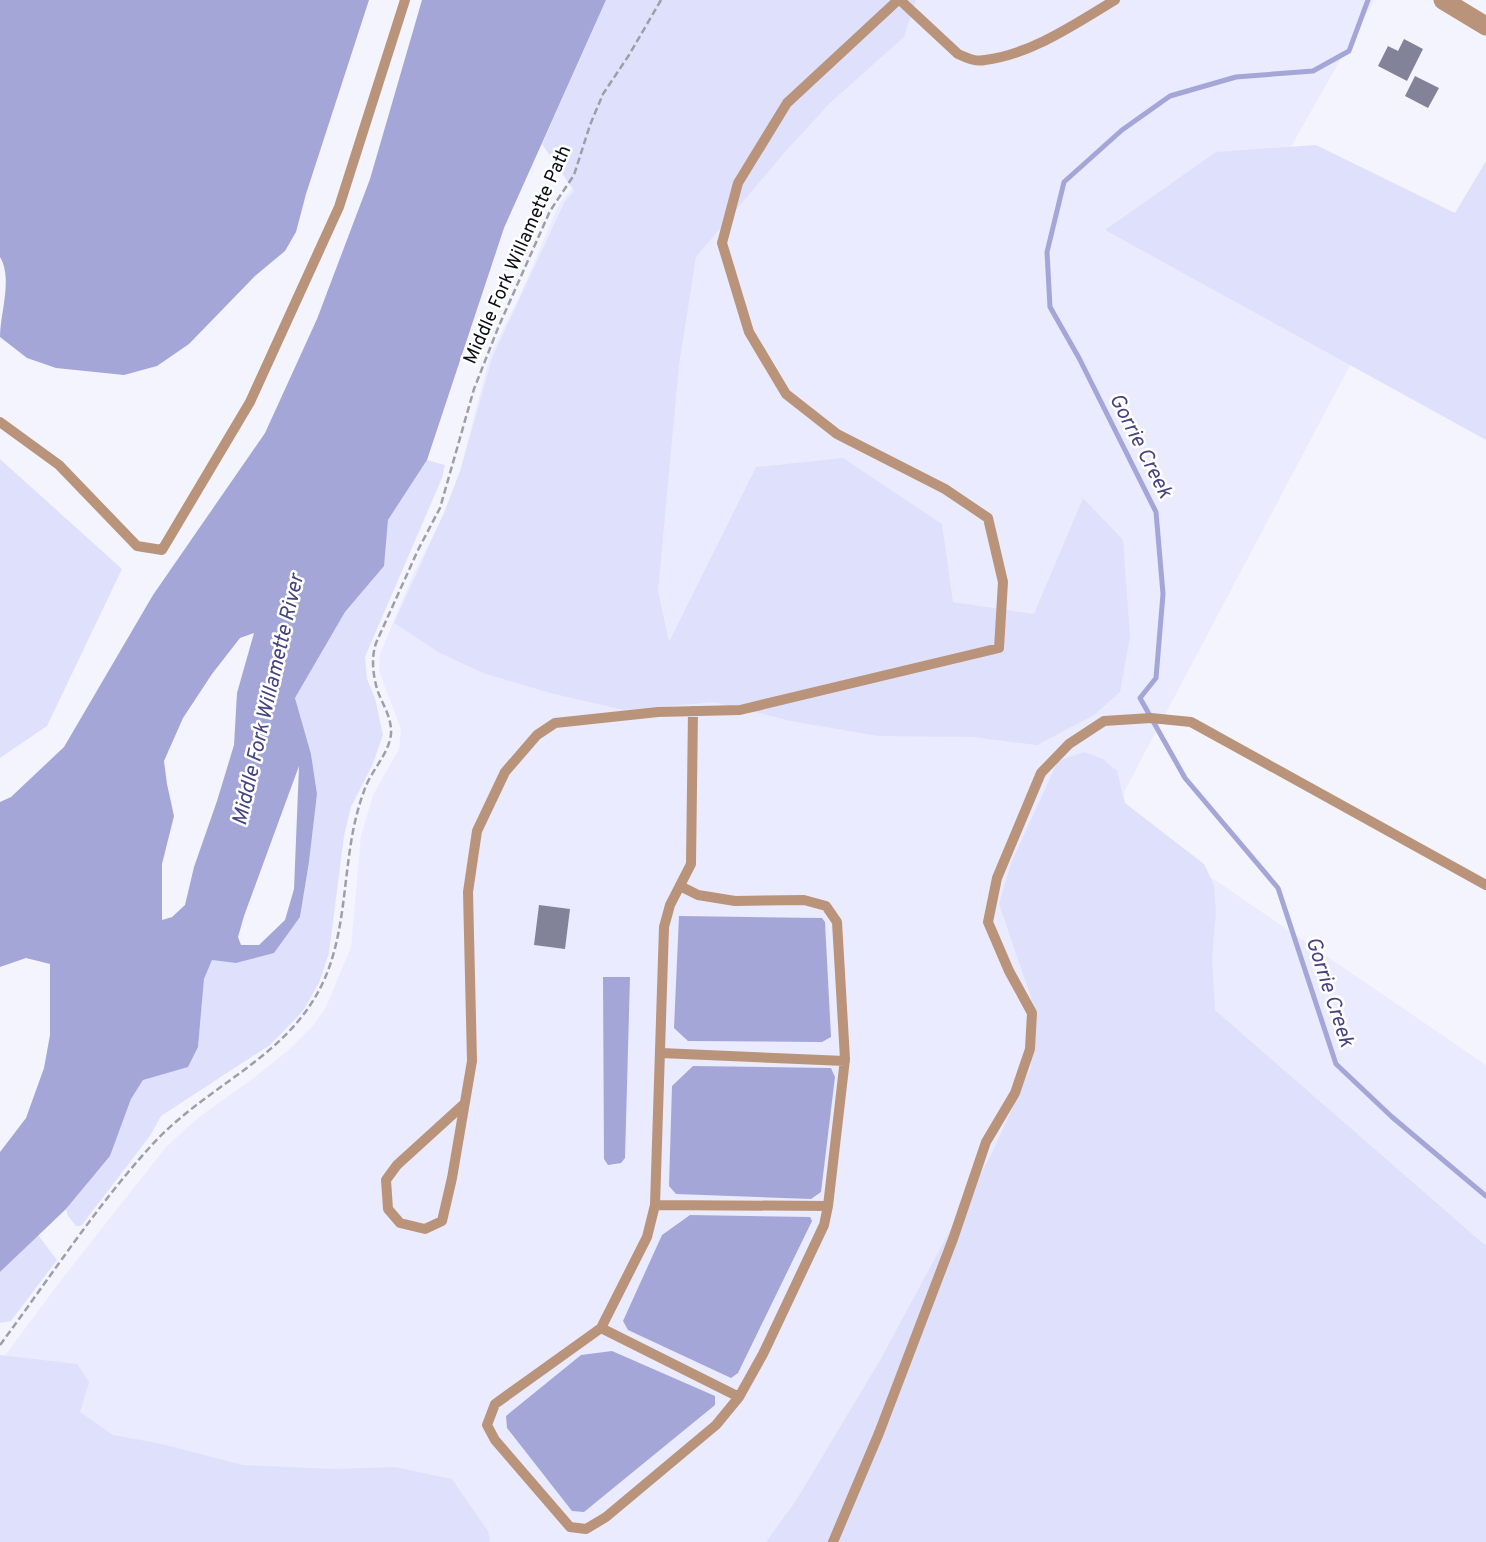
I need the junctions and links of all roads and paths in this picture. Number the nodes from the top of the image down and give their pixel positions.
1 (405, 0) edge
2 (660, 0) edge
3 (899, 0) edge
4 (1115, 0) edge
5 (1443, 0) edge
6 (1486, 26) edge
7 (0, 422) edge
8 (693, 711) junction
9 (1486, 885) edge
10 (680, 886) junction
11 (661, 1053) junction
12 (845, 1061) junction
13 (463, 1105) junction
14 (655, 1205) junction
15 (828, 1206) junction
16 (601, 1328) junction
17 (0, 1345) edge
18 (739, 1397) junction
19 (834, 1542) edge

1 - 7 lane
2 - 17 path, Middle Fork Willamette Path
3 - 4 lane
3 - 8 lane
5 - 6 street
8 - 10 lane
8 - 13 lane
9 - 19 lane
10 - 11 lane
10 - 12 lane
11 - 12 lane
11 - 14 lane
12 - 15 lane
13 - 13 lane
14 - 15 lane
14 - 16 lane
15 - 18 lane
16 - 18 lane
16 - 18 lane

